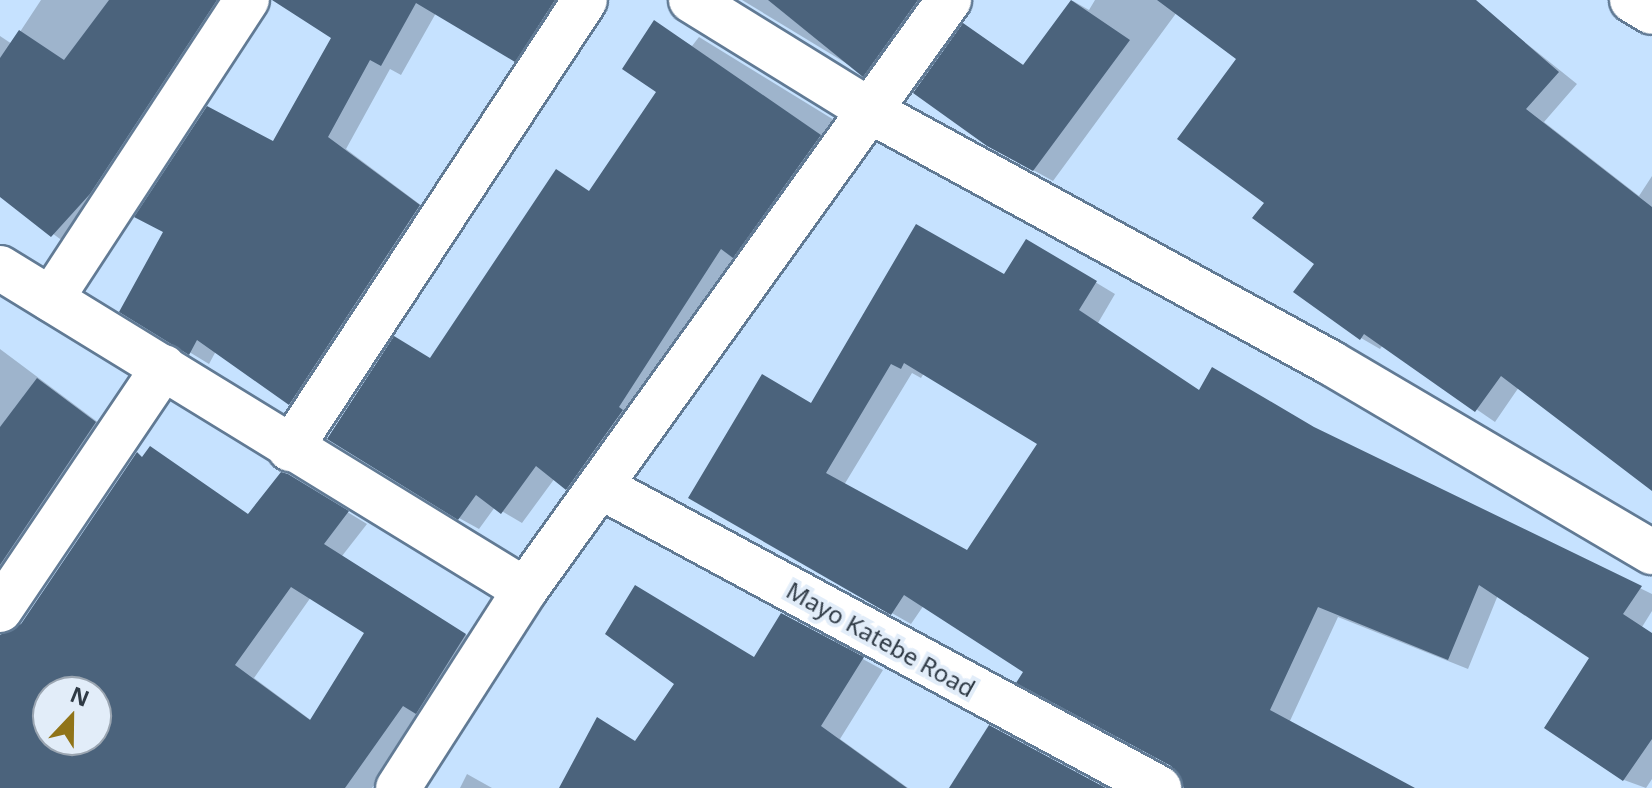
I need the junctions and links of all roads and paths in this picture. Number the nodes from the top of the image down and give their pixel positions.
1 (247, 0) edge
2 (585, 0) edge
3 (691, 0) edge
4 (949, 0) edge
5 (1632, 0) edge
6 (1652, 12) edge
7 (872, 112) junction
8 (0, 268) edge
9 (51, 299) junction
10 (164, 367) junction
11 (290, 449) junction
12 (603, 488) junction
13 (1652, 552) edge
14 (525, 590) junction
15 (0, 610) edge
16 (398, 788) edge
17 (1159, 788) edge

1 - 9 street
2 - 11 street
3 - 7 street
4 - 7 street
5 - 6 street
7 - 12 street
7 - 13 street
8 - 9 street
9 - 10 street
10 - 11 street
10 - 15 street
11 - 14 street
12 - 14 street
12 - 17 street, Mayo Katebe Road
14 - 16 street

